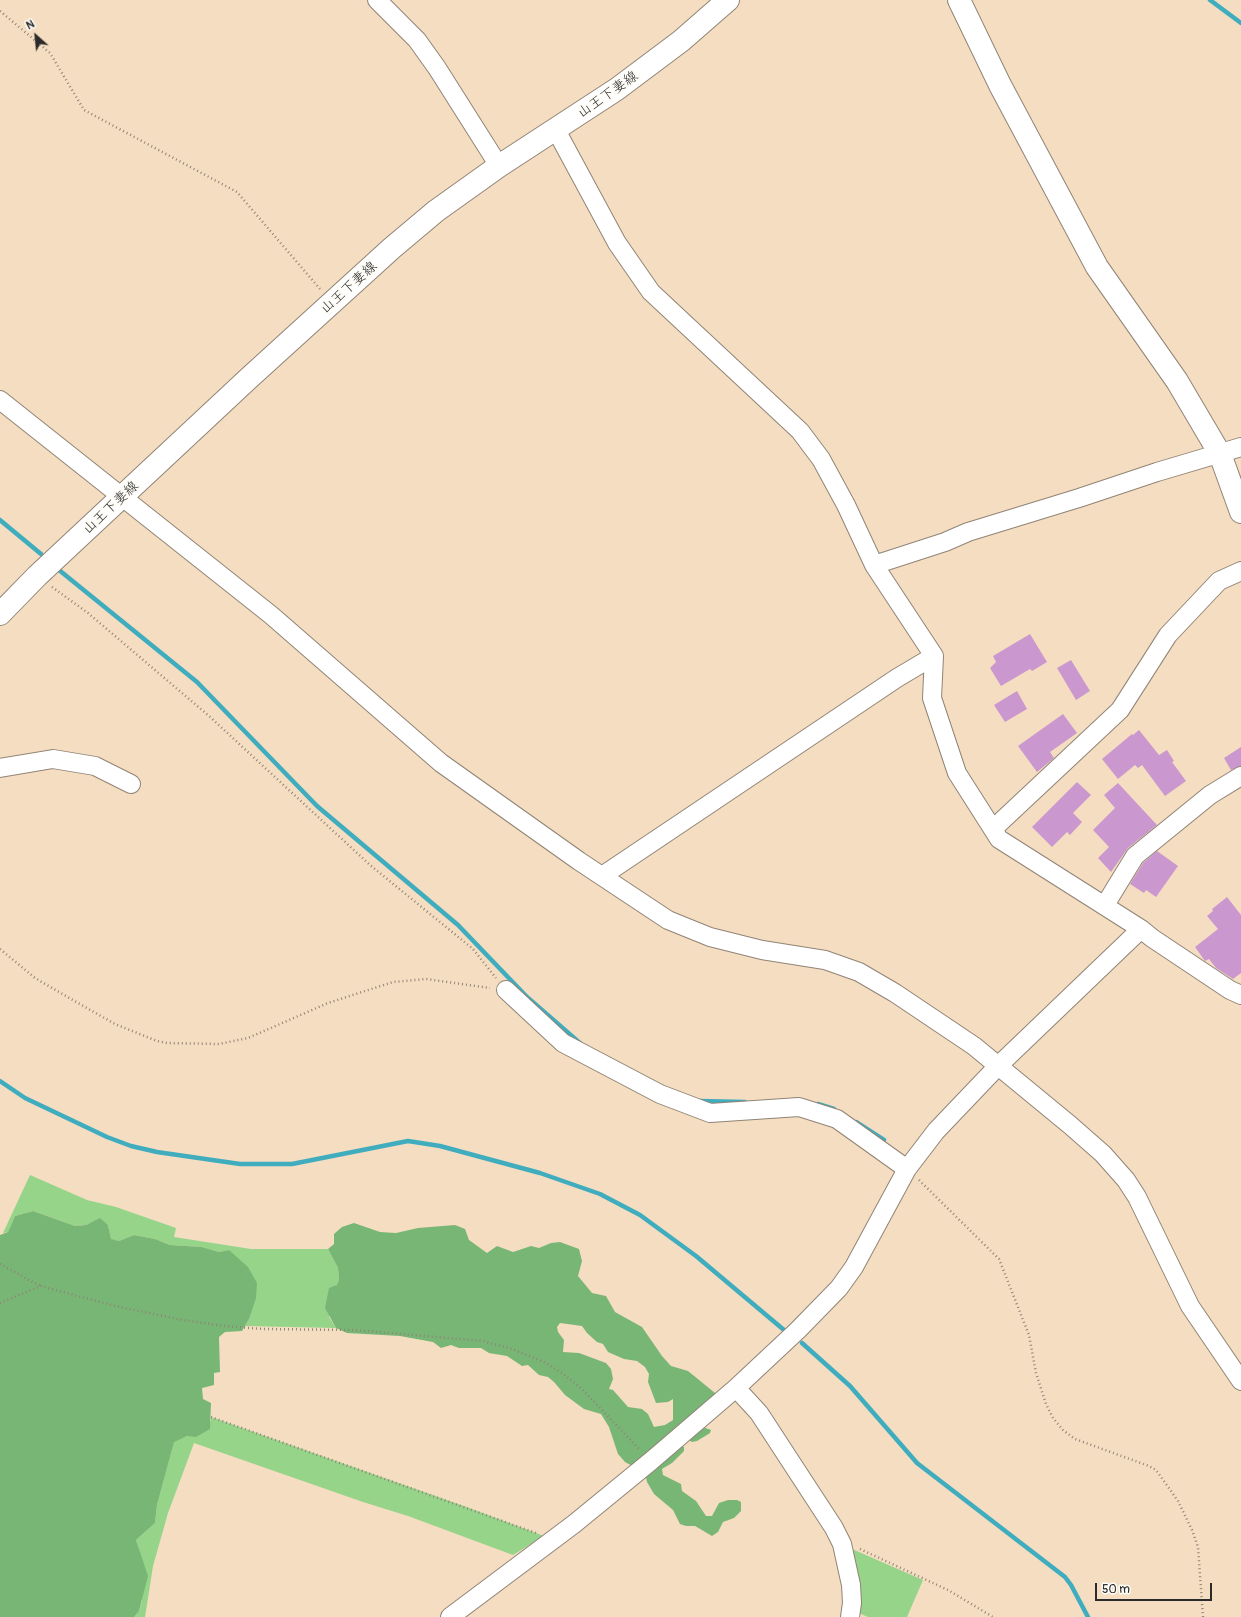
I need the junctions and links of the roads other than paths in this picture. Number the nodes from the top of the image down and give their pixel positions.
1 (377, 0) edge
2 (728, 0) edge
3 (959, 0) edge
4 (556, 130) junction
5 (499, 166) junction
6 (0, 400) edge
7 (1241, 447) edge
8 (1220, 454) junction
9 (123, 497) junction
10 (1241, 512) edge
11 (874, 565) junction
12 (1241, 570) edge
13 (0, 614) edge
14 (934, 656) junction
15 (0, 768) edge
16 (1241, 776) edge
17 (131, 784) dead end
18 (993, 829) junction
19 (602, 876) junction
20 (1105, 906) junction
21 (1141, 929) junction
22 (506, 990) road end
23 (1241, 995) edge
24 (998, 1066) junction
25 (907, 1169) junction
26 (1241, 1381) edge
27 (736, 1388) junction
28 (450, 1617) edge
29 (850, 1617) edge

1 - 5 street
2 - 4 main road, 山王下妻線
3 - 8 main road
4 - 5 main road, 山王下妻線
4 - 11 street
5 - 9 main road, 山王下妻線
6 - 9 street
7 - 8 street
8 - 10 main road
8 - 11 street
9 - 13 main road, 山王下妻線
9 - 19 street
11 - 14 street
12 - 18 street
14 - 18 street
14 - 19 street
15 - 17 street
16 - 20 street
18 - 20 street
19 - 24 street
20 - 21 street
21 - 23 street
21 - 24 street
22 - 25 street
24 - 25 street
24 - 26 street
25 - 27 street
27 - 28 street
27 - 29 street

